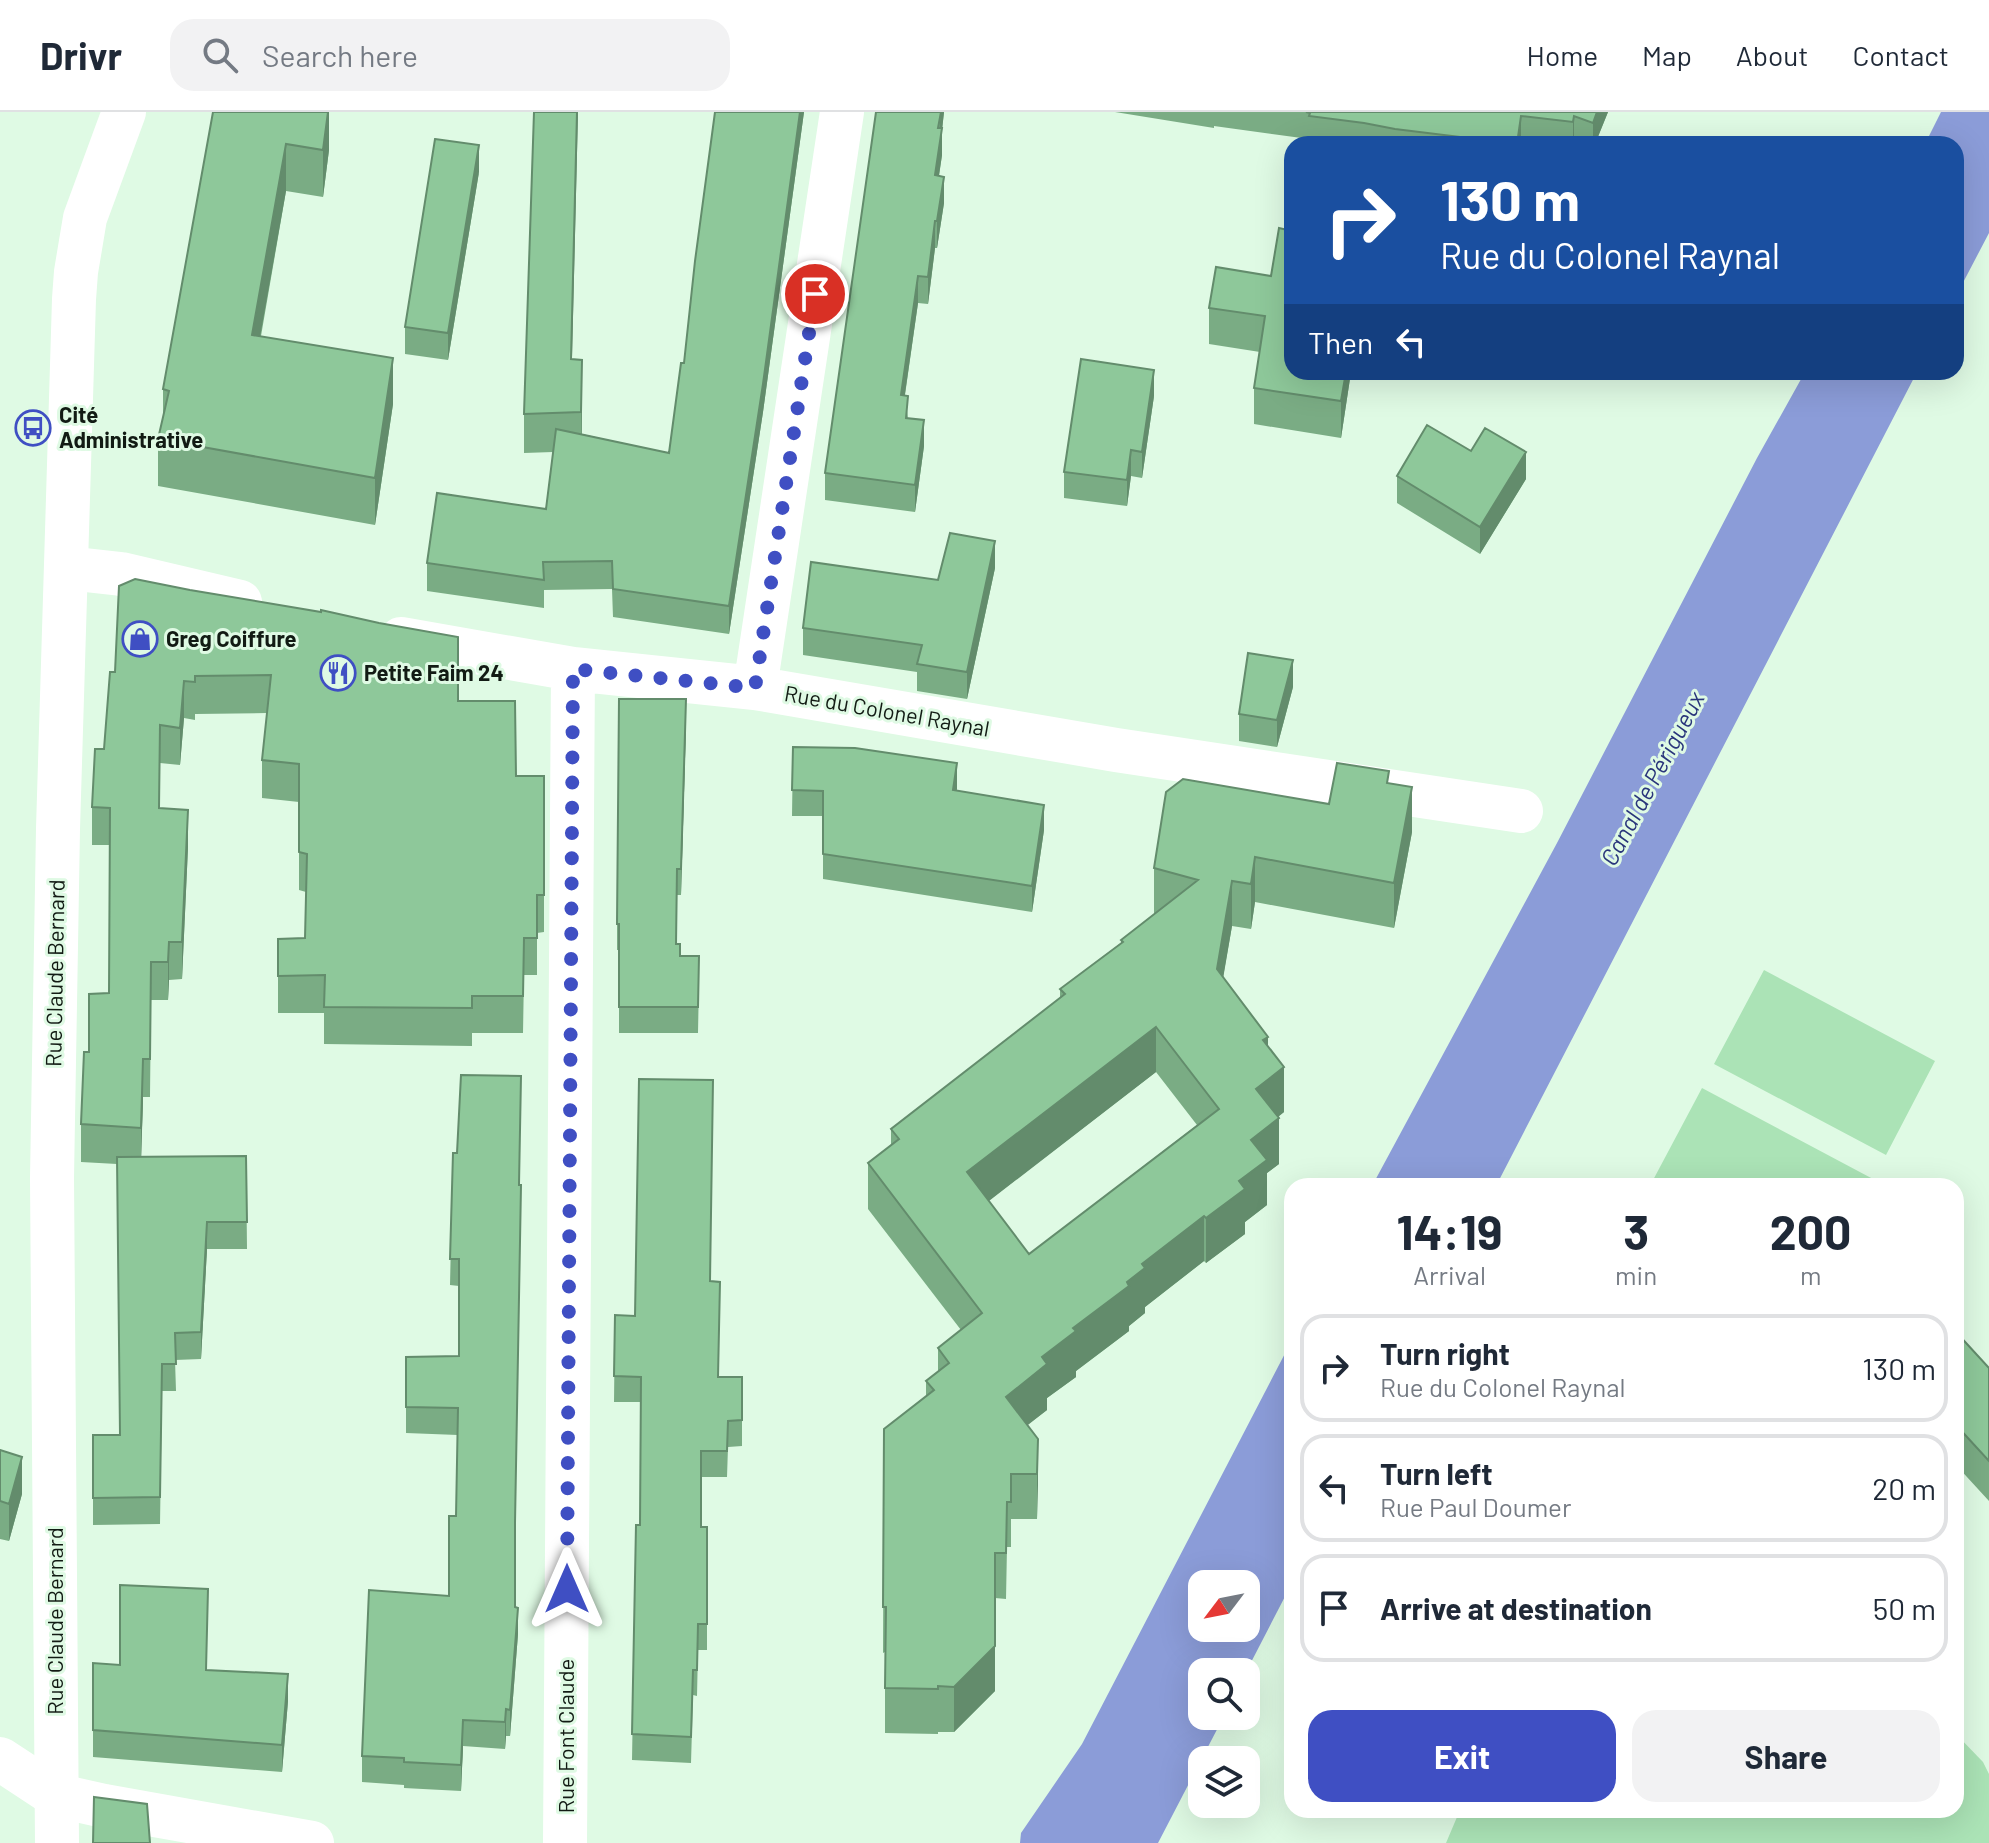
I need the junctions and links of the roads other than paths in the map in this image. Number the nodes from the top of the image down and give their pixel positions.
1 (124, 112) edge
2 (842, 112) edge
3 (67, 568) junction
4 (275, 610) edge
5 (368, 632) edge
6 (573, 669) junction
7 (755, 688) junction
8 (1521, 811) dead end
9 (0, 1759) edge
10 (55, 1795) junction
11 (57, 1843) edge
12 (312, 1843) edge
13 (565, 1843) edge

1 - 3 street, Rue Claude Bernard
2 - 7 street
3 - 4 street
3 - 10 street, Rue Claude Bernard
5 - 6 street, Rue du Colonel Raynal
6 - 7 street, Rue du Colonel Raynal
6 - 13 street, Rue Font Claude
7 - 8 street, Rue du Colonel Raynal
9 - 10 street
10 - 11 street, Rue Claude Bernard
10 - 12 street

